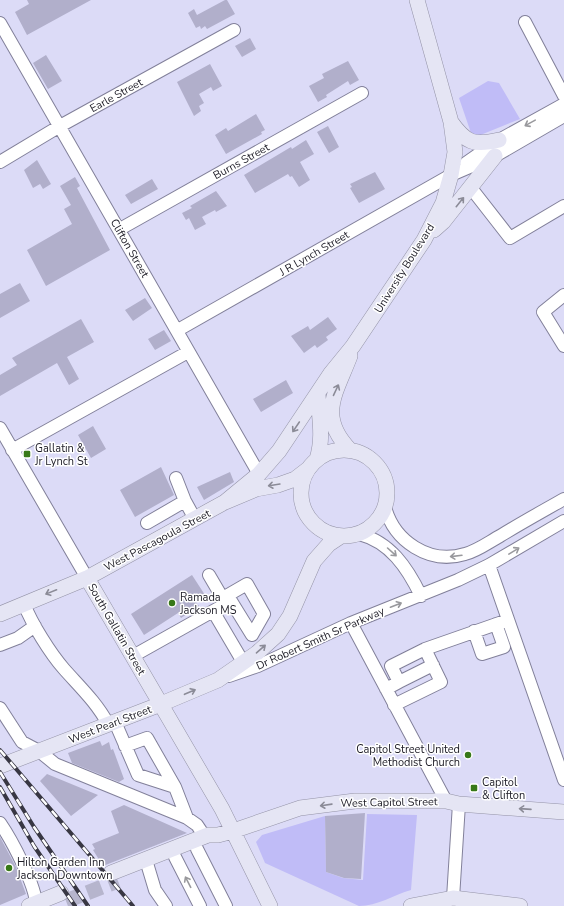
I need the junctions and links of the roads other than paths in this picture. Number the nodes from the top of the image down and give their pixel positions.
1 (417, 0) edge
2 (525, 22) dead end
3 (0, 23) edge
4 (234, 30) dead end
5 (362, 93) dead end
6 (564, 96) edge
7 (564, 104) edge
8 (564, 116) edge
9 (450, 122) junction
10 (60, 126) junction
11 (499, 140) junction
12 (495, 156) junction
13 (0, 162) edge
14 (451, 175) junction
15 (471, 188) junction
16 (564, 206) edge
17 (120, 229) junction
18 (424, 240) junction
19 (564, 295) edge
20 (178, 330) junction
21 (353, 346) junction
22 (564, 346) edge
23 (188, 352) junction
24 (318, 394) junction
25 (0, 428) edge
26 (12, 450) junction
27 (350, 450) junction
28 (313, 464) junction
29 (259, 474) junction
30 (176, 478) dead end
31 (564, 499) edge
32 (185, 500) junction
33 (225, 502) junction
34 (385, 507) junction
35 (195, 519) junction
36 (564, 521) edge
37 (147, 523) dead end
38 (359, 534) junction
39 (340, 536) junction
40 (489, 566) junction
41 (209, 575) dead end
42 (87, 578) junction
43 (421, 596) junction
44 (229, 602) junction
45 (24, 604) junction
46 (213, 611) junction
47 (0, 614) edge
48 (508, 620) junction
49 (351, 623) junction
50 (496, 624) junction
51 (35, 626) junction
52 (474, 631) junction
53 (252, 635) junction
54 (0, 645) edge
55 (425, 649) junction
56 (133, 656) junction
57 (239, 656) junction
58 (433, 665) junction
59 (218, 680) junction
60 (400, 682) junction
61 (386, 689) junction
62 (161, 704) junction
63 (394, 705) junction
64 (0, 708) edge
65 (112, 723) junction
66 (125, 746) junction
67 (39, 751) junction
68 (0, 766) edge
69 (564, 780) edge
70 (175, 787) junction
71 (453, 803) junction
72 (564, 812) edge
73 (187, 818) junction
74 (0, 823) edge
75 (233, 831) junction
76 (206, 840) junction
77 (176, 857) junction
78 (147, 864) junction
79 (114, 877) tunnel mouth
80 (453, 898) junction
81 (61, 900) tunnel mouth
82 (34, 905) edge
83 (166, 906) edge
84 (200, 906) edge
85 (226, 906) edge
86 (270, 906) edge
87 (412, 906) edge
88 (520, 906) edge

1 - 9 main road, University Boulevard
2 - 6 street
3 - 10 street, Clifton Street
4 - 10 street, Earle Street
5 - 17 street, Burns Street
7 -> 11 street, J R Lynch Street
8 - 12 street, J R Lynch Street
9 - 11 main road
9 - 14 main road, University Boulevard
10 - 13 street, Earle Street
10 - 17 street, Clifton Street
11 - 14 street, J R Lynch Street
12 - 14 street, J R Lynch Street
12 - 15 main road
14 - 18 main road, University Boulevard
14 - 20 street, J R Lynch Street
15 - 16 street
18 -> 15 main road
17 - 20 street, Clifton Street
18 - 21 main road, University Boulevard
19 - 22 street
20 - 23 street, Clifton Street
21 - 24 main road, University Boulevard
27 -> 21 main road, University Boulevard
23 - 26 street
23 - 29 street, Clifton Street
24 - 28 main road
24 -> 29 main road, West Pascagoula Street
25 - 26 street, South Gallatin Street
26 - 42 street, South Gallatin Street
27 - 28 main road
27 - 34 main road
28 -> 33 main road, West Pascagoula Street
28 - 39 main road
29 - 33 main road, West Pascagoula Street
30 - 32 street
31 -> 34 street
32 - 35 street
32 - 37 street
33 - 35 main road, West Pascagoula Street
34 - 38 main road
35 - 42 main road, West Pascagoula Street
40 -> 36 street, Dr Robert Smith Sr Parkway
38 - 39 main road
38 -> 43 street
57 -> 39 main road
40 - 43 street, Dr Robert Smith Sr Parkway
40 - 48 street
41 - 44 street
42 -> 45 main road, West Pascagoula Street
42 - 56 main road, South Gallatin Street
49 -> 43 street, Dr Robert Smith Sr Parkway
44 - 46 street
44 - 53 street
44 - 53 street
45 - 47 main road, West Pascagoula Street
45 - 51 street
46 - 56 street
46 - 57 street
48 - 50 street
48 - 69 street
49 - 59 street, Dr Robert Smith Sr Parkway
49 - 61 street
50 - 52 street
50 - 52 street
51 - 54 street
51 - 65 street
52 - 55 street
53 - 57 street
55 - 58 street
55 - 60 street
56 - 62 main road, South Gallatin Street
57 - 59 main road
58 - 60 street
58 - 63 street
62 -> 59 main road, West Pearl Street
60 - 61 street
61 - 63 street
62 - 65 main road, West Pearl Street
62 - 75 main road, South Gallatin Street
63 - 71 street
64 - 67 street
65 - 66 street
65 - 67 main road, West Pearl Street
66 - 70 street
66 - 70 street
67 - 68 main road, West Pearl Street
67 - 73 street
70 - 73 street
72 -> 71 main road, West Capitol Street
71 -> 75 main road, West Capitol Street
71 - 80 street
73 - 76 street
74 - 82 street
75 - 76 main road, West Capitol Street
75 - 86 main road, South Gallatin Street
76 - 77 main road, West Capitol Street
76 - 78 main road, West Capitol Street
76 - 85 street
77 - 78 main road, West Capitol Street
84 -> 77 street
78 - 79 main road, West Capitol Street
78 - 83 street
80 - 87 main road
80 - 88 main road
81 - 82 main road

